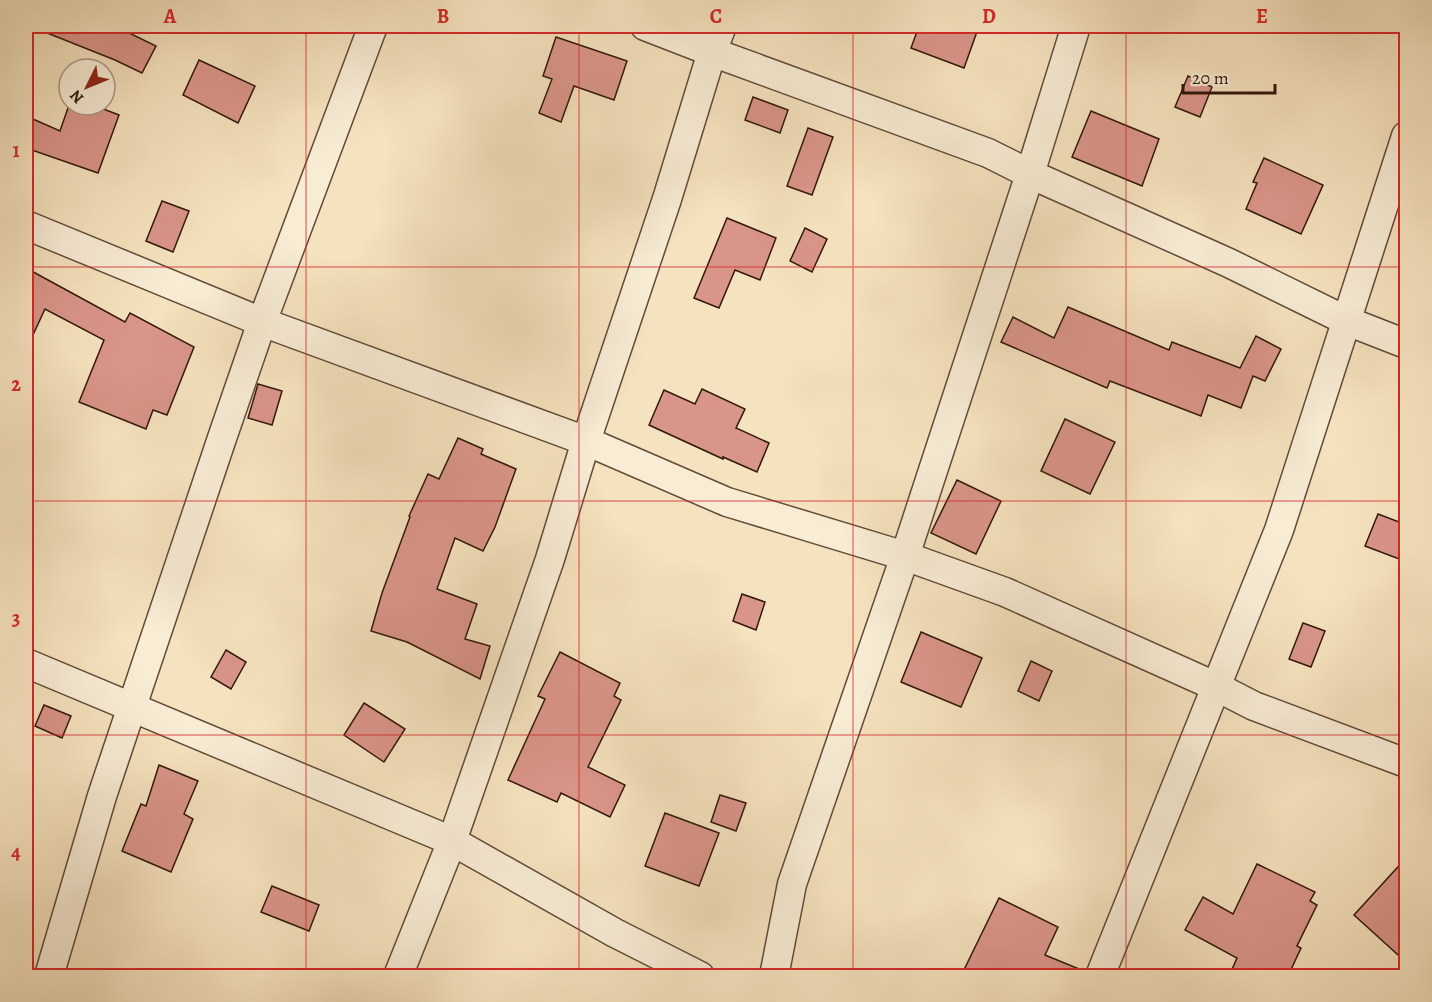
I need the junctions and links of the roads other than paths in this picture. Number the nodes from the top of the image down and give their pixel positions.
1 (373, 26) edge
2 (645, 26) edge
3 (722, 26) edge
4 (1076, 26) edge
5 (712, 52) junction
6 (1407, 136) edge
7 (1030, 174) junction
8 (26, 225) edge
9 (1347, 321) junction
10 (262, 322) junction
11 (1407, 344) edge
12 (586, 441) junction
13 (905, 556) junction
14 (26, 663) edge
15 (1217, 687) junction
16 (132, 708) junction
17 (1407, 763) edge
18 (452, 841) junction
19 (49, 976) edge
20 (398, 976) edge
21 (700, 976) edge
22 (774, 976) edge
23 (1100, 976) edge

1 - 10 street
2 - 5 street
3 - 5 street
4 - 7 street
5 - 7 street
5 - 12 street
6 - 9 street
7 - 9 street
7 - 13 street
8 - 10 street
9 - 11 street
9 - 15 street
10 - 12 street
10 - 16 street
12 - 13 street
12 - 18 street
13 - 15 street
13 - 22 street
14 - 16 street
15 - 17 street
15 - 23 street
16 - 18 street
16 - 19 street
18 - 20 street
18 - 21 street

